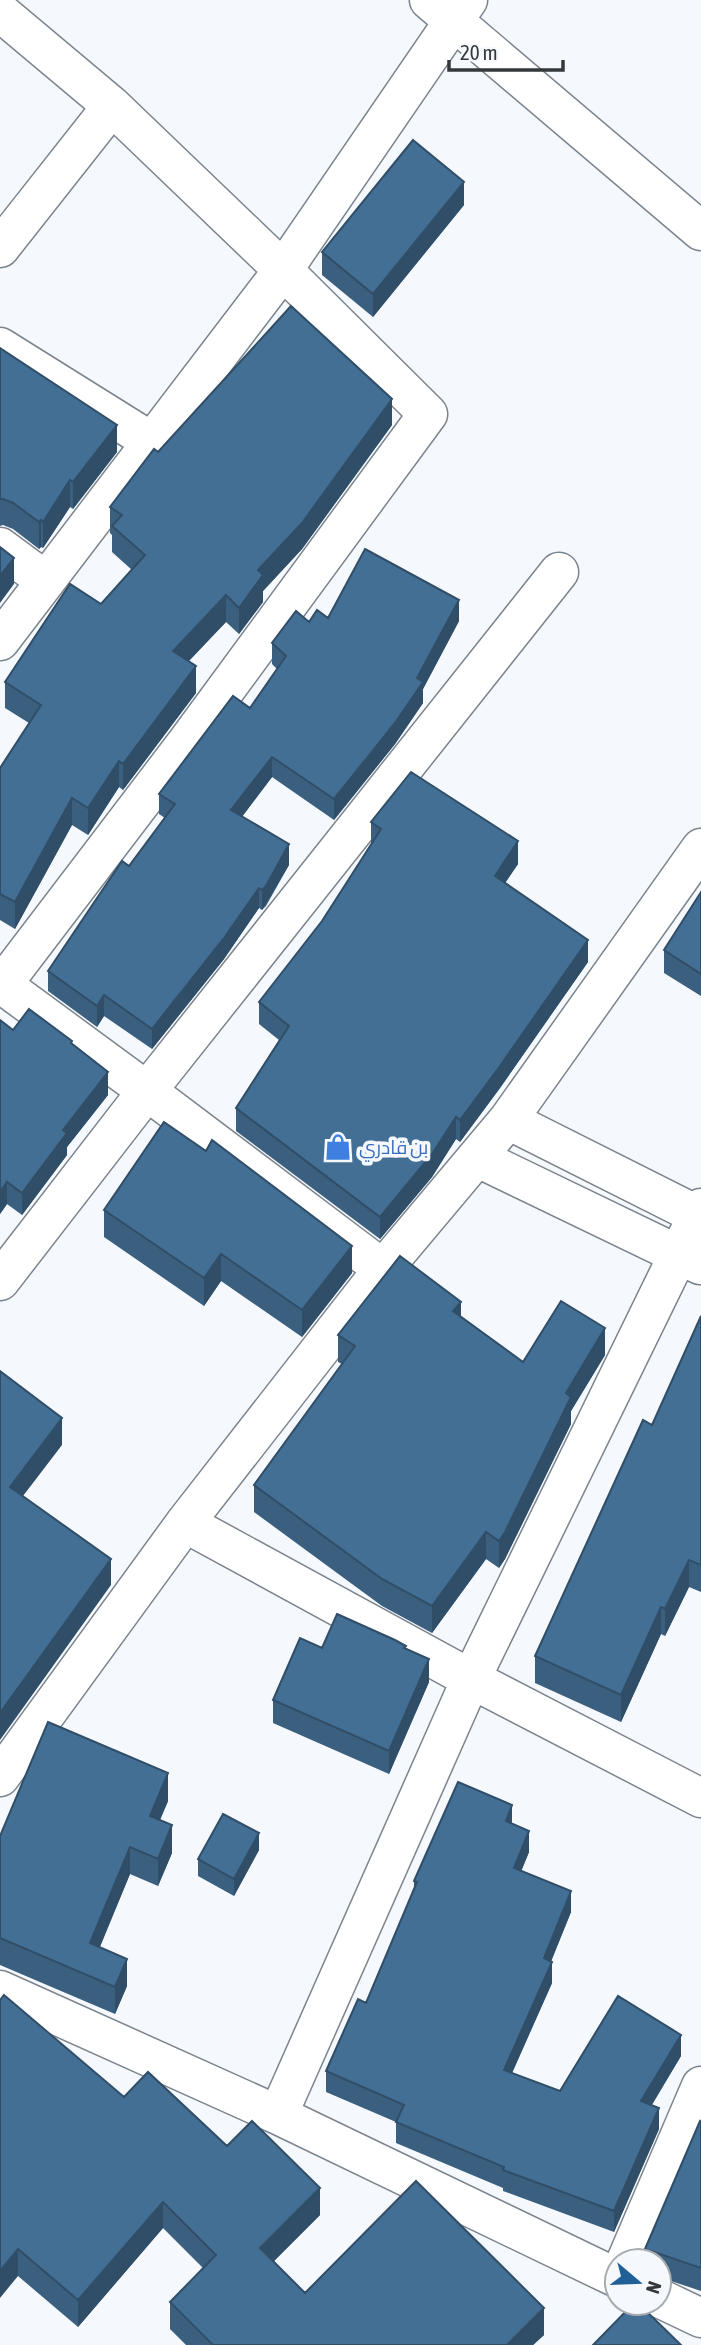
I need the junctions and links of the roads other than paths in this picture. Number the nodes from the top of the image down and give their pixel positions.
1 (450, 7) edge
2 (0, 12) edge
3 (111, 106) junction
4 (701, 231) edge
5 (0, 248) edge
6 (283, 270) junction
7 (0, 347) edge
8 (152, 442) junction
9 (0, 547) edge
10 (559, 572) dead end
11 (46, 581) junction
12 (0, 641) edge
13 (701, 848) edge
14 (1, 984) edge
15 (147, 1091) junction
16 (508, 1121) junction
17 (478, 1158) junction
18 (700, 1213) edge
19 (690, 1260) edge
20 (383, 1269) junction
21 (0, 1280) edge
22 (185, 1523) junction
23 (471, 1679) junction
24 (0, 1777) edge
25 (701, 1798) edge
26 (0, 1990) edge
27 (701, 2086) edge
28 (278, 2115) junction
29 (632, 2247) edge
30 (603, 2271) edge
31 (673, 2305) edge
32 (701, 2318) edge

1 - 4 street
1 - 6 street
2 - 3 street
3 - 5 street
3 - 6 street
6 - 8 street
6 - 14 street
7 - 8 street
8 - 11 street
9 - 11 street
10 - 15 street
11 - 12 street
13 - 16 street
14 - 15 street
15 - 20 street
15 - 21 street
16 - 17 street
16 - 18 street
17 - 19 street
17 - 20 street
18 - 19 street
19 - 23 street
20 - 22 street
22 - 23 street
22 - 24 street
23 - 25 street
23 - 28 street
26 - 28 street
27 - 29 street
28 - 30 street
31 - 32 street

